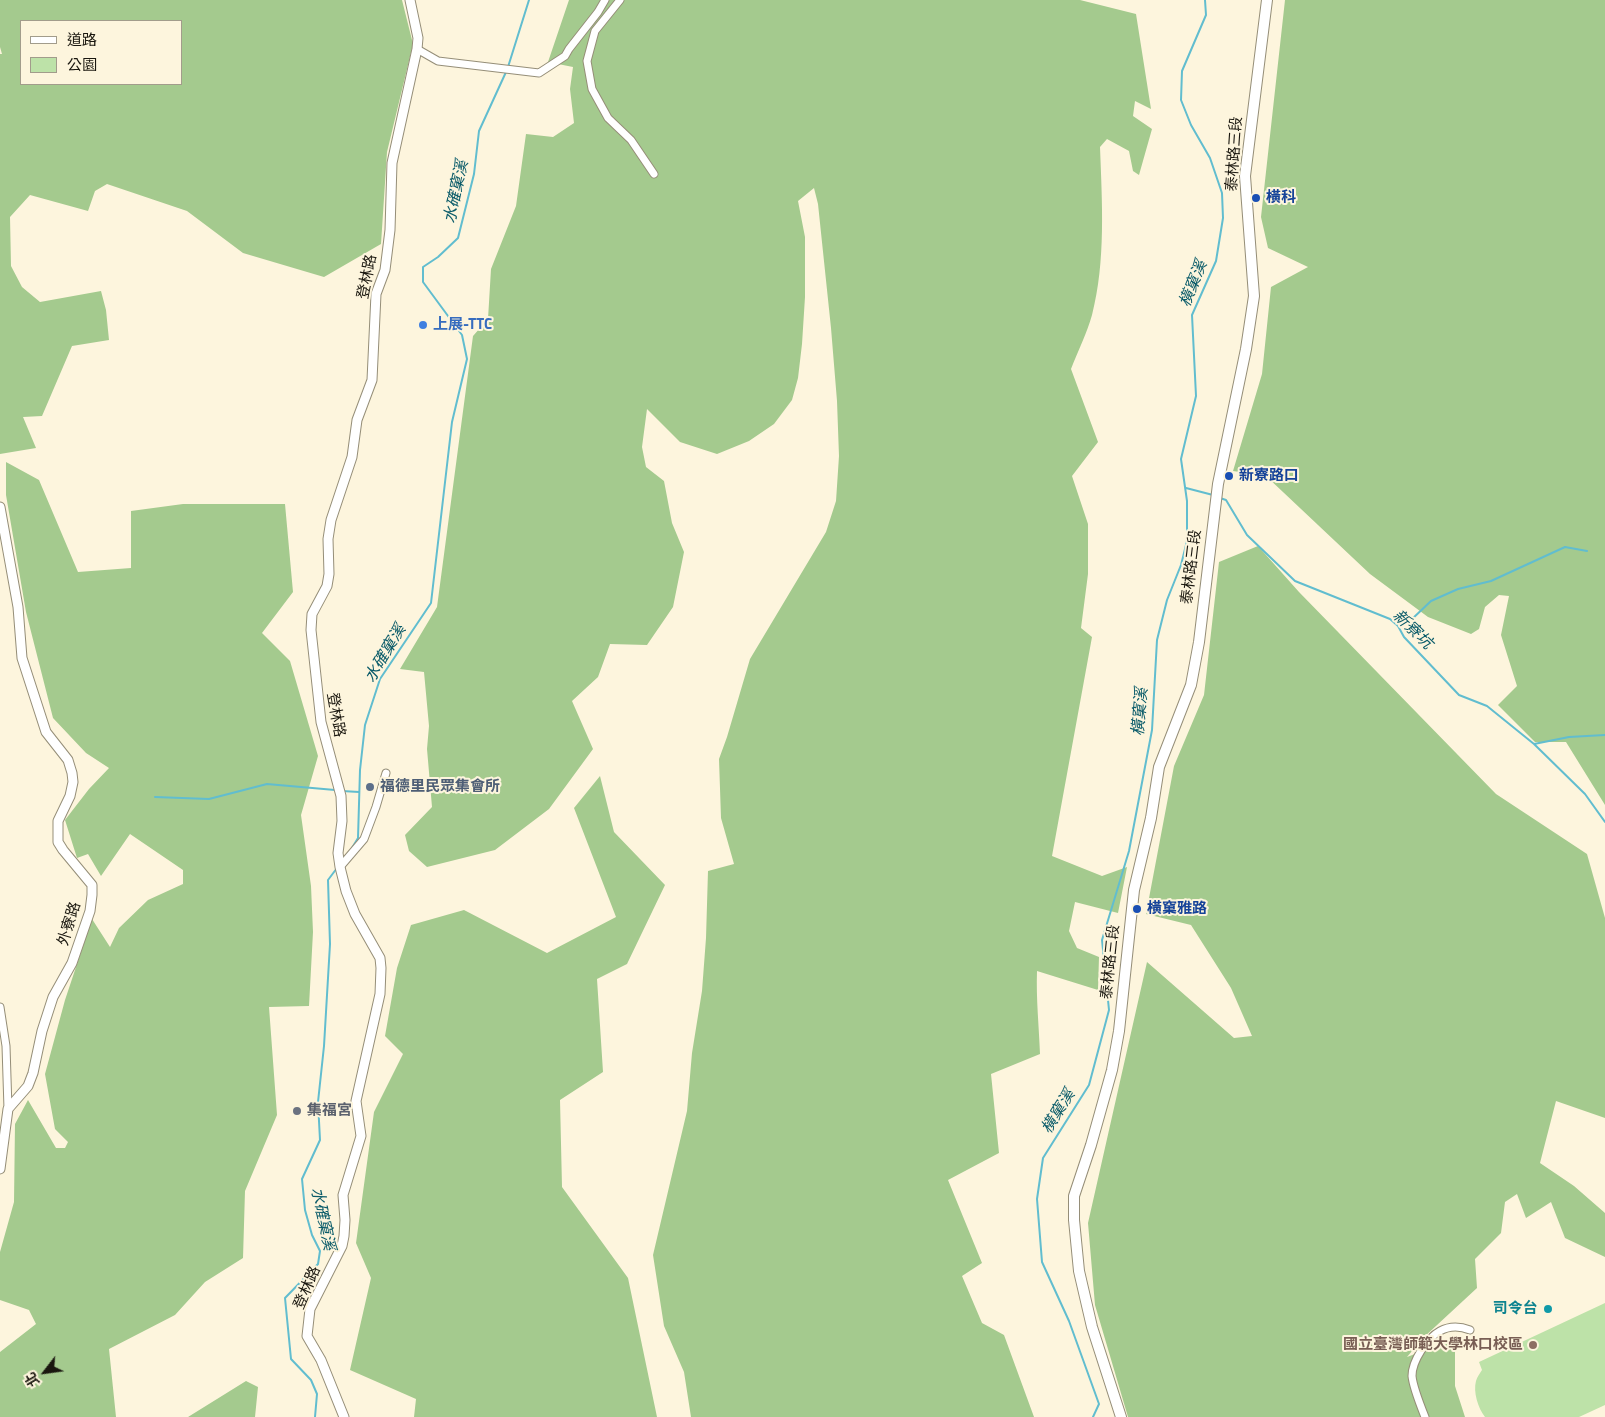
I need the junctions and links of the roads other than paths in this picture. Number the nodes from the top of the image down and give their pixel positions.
1 (410, 0) edge
2 (605, 0) edge
3 (620, 0) edge
4 (1267, 0) edge
5 (418, 49) junction
6 (654, 174) dead end
7 (0, 507) edge
8 (386, 773) dead end
9 (340, 863) junction
10 (0, 1007) edge
11 (8, 1109) junction
12 (0, 1169) edge
13 (1470, 1330) dead end
14 (344, 1417) edge
15 (1121, 1417) edge
16 (1425, 1417) edge

1 - 5 street, 登林路
2 - 5 street
3 - 6 street
4 - 15 main road, 泰林路三段
5 - 9 street, 登林路
7 - 11 street, 外寮路
8 - 9 street
9 - 14 street, 登林路
10 - 11 street
11 - 12 street
13 - 16 street

